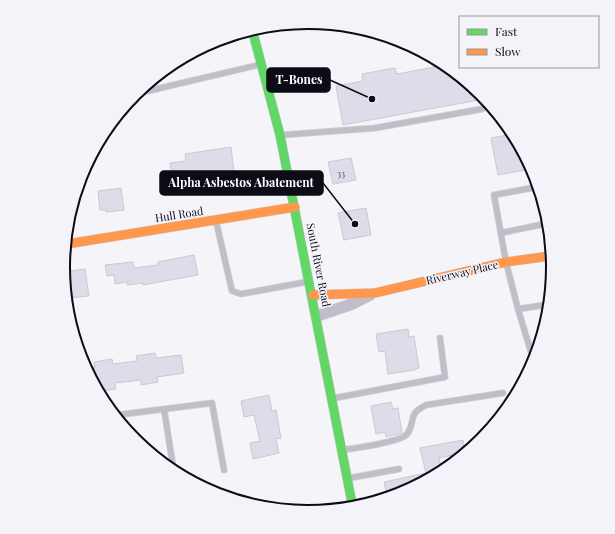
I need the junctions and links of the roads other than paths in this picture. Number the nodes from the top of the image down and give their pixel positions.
1 (254, 35) edge
2 (260, 65) junction
3 (148, 91) edge
4 (484, 108) edge
5 (280, 135) junction
6 (532, 188) edge
7 (295, 208) junction
8 (216, 221) junction
9 (541, 225) edge
10 (501, 233) junction
11 (71, 243) edge
12 (545, 257) edge
13 (506, 262) junction
14 (310, 282) junction
15 (375, 293) junction
16 (313, 295) junction
17 (542, 305) edge
18 (518, 309) junction
19 (317, 316) junction
20 (440, 338) dead end
21 (530, 350) edge
22 (503, 393) dead end
23 (333, 398) junction
24 (164, 409) junction
25 (121, 414) edge
26 (343, 450) junction
27 (173, 463) edge
28 (399, 469) dead end
29 (224, 470) dead end
30 (348, 479) junction
31 (352, 500) edge

1 - 2 main road, South River Road
2 - 3 lane
2 - 5 main road, South River Road
4 - 5 lane
5 - 7 main road, South River Road
6 - 10 lane
7 - 8 main road, Hull Road
7 - 14 main road, South River Road
8 - 11 main road, Hull Road
8 - 14 lane
9 - 10 lane
10 - 13 lane
12 - 13 main road, Riverway Place
13 - 15 main road, Riverway Place
13 - 18 lane
14 - 16 main road, South River Road
15 - 16 main road, Riverway Place
15 - 19 street, Riverway Place
16 - 19 main road, South River Road
17 - 18 lane
18 - 21 lane
19 - 23 main road, South River Road
20 - 23 lane
22 - 26 lane
23 - 26 main road, South River Road
24 - 25 lane
24 - 27 lane
24 - 29 lane
26 - 30 main road, South River Road
28 - 30 lane
30 - 31 main road, South River Road

